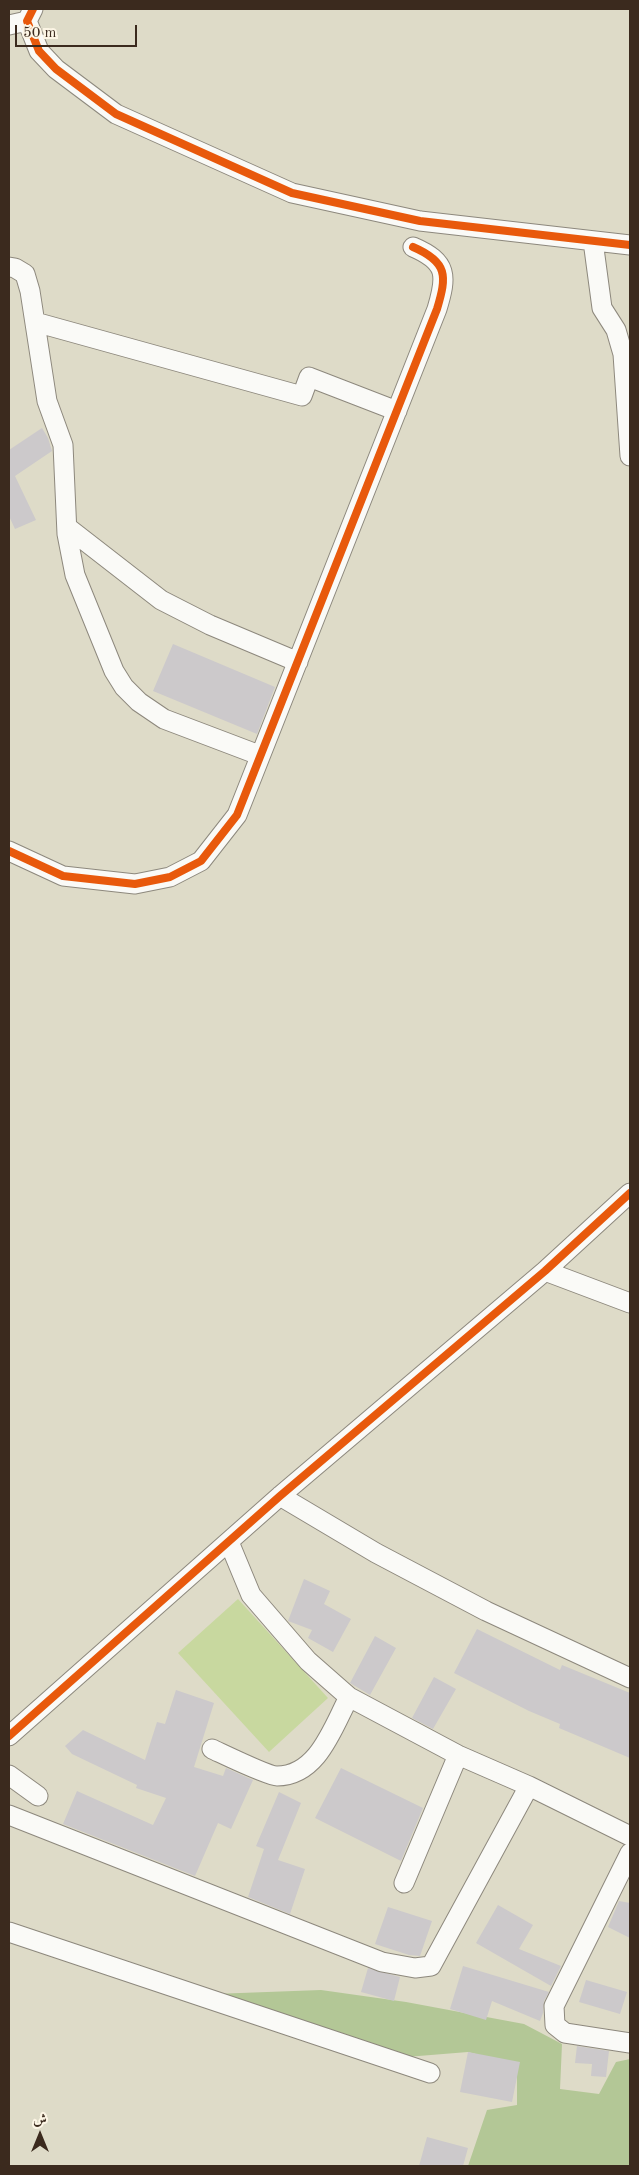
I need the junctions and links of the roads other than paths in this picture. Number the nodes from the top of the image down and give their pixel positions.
1 (23, 18) edge
2 (593, 241) junction
3 (630, 244) edge
4 (414, 247) dead end
5 (9, 266) edge
6 (35, 322) junction
7 (397, 412) junction
8 (630, 456) edge
9 (67, 527) junction
10 (298, 662) junction
11 (260, 755) junction
12 (9, 851) edge
13 (630, 1193) edge
14 (545, 1270) junction
15 (630, 1303) edge
16 (280, 1496) junction
17 (228, 1542) junction
18 (630, 1678) edge
19 (350, 1697) junction
20 (9, 1736) edge
21 (212, 1749) dead end
22 (458, 1755) junction
23 (9, 1775) edge
24 (529, 1786) junction
25 (38, 1796) dead end
26 (9, 1815) edge
27 (630, 1836) edge
28 (630, 1853) edge
29 (404, 1883) dead end
30 (9, 1932) edge
31 (630, 2043) edge
32 (430, 2073) dead end

1 - 2 street
2 - 3 street
2 - 8 street
4 - 7 street
5 - 6 street
6 - 7 street
6 - 9 street
7 - 10 street
9 - 10 street
9 - 11 street
10 - 11 street
11 - 12 street
13 - 14 street
14 - 15 street
14 - 16 street
16 - 17 street
16 - 18 street
17 - 19 street
17 - 20 street
19 - 21 street
19 - 22 street
22 - 24 street
22 - 29 street
23 - 25 street
24 - 26 street
24 - 27 street
28 - 31 street
30 - 32 street

